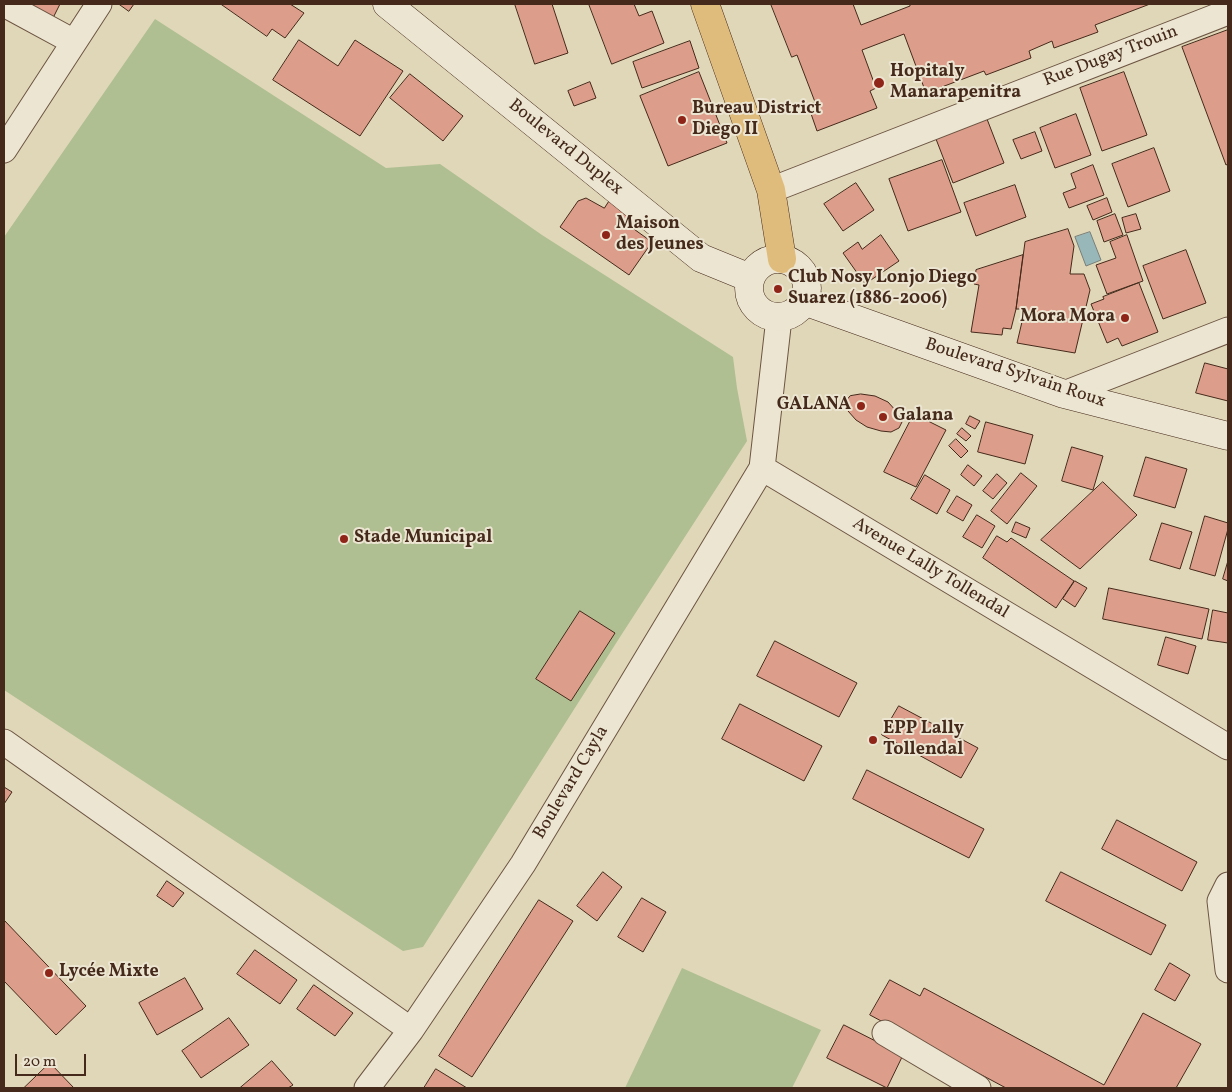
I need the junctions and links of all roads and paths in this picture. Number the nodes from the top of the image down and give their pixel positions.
1 (4, 4) edge
2 (99, 4) edge
3 (392, 4) edge
4 (705, 4) edge
5 (1228, 12) edge
6 (74, 42) junction
7 (4, 150) edge
8 (771, 190) junction
9 (782, 259) junction
10 (750, 278) junction
11 (804, 301) junction
12 (779, 318) junction
13 (1228, 330) edge
14 (1064, 394) junction
15 (1228, 436) edge
16 (762, 468) junction
17 (4, 742) edge
18 (1228, 747) edge
19 (1228, 885) edge
20 (1228, 970) edge
21 (410, 1030) junction
22 (885, 1033) dead end
23 (367, 1088) edge
24 (978, 1088) edge

1 - 6 street
2 - 6 street
3 - 10 main road, Boulevard Duplex
4 - 8 main road
5 - 8 street, Rue Dugay Trouin
6 - 7 street
8 - 9 main road
9 - 10 main road
9 - 11 main road
10 - 12 main road
11 - 12 main road
11 - 14 main road, Boulevard Sylvain Roux
12 - 16 street
13 - 14 street
14 - 15 main road, Boulevard Sylvain Roux
16 - 18 street, Avenue Lally Tollendal
16 - 21 street, Boulevard Cayla
17 - 21 street
19 - 20 street
21 - 23 street, Boulevard Cayla
22 - 24 street

